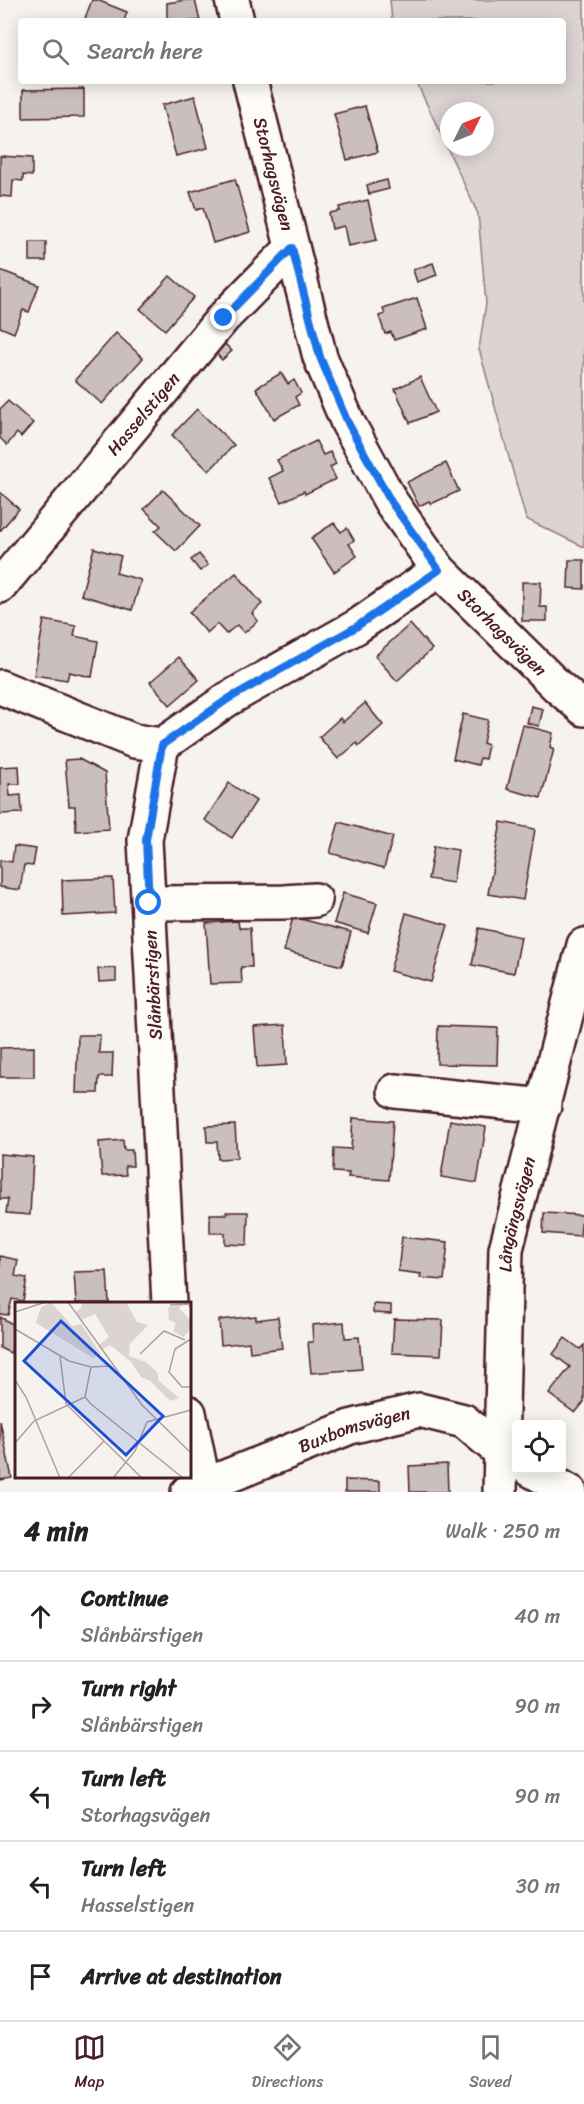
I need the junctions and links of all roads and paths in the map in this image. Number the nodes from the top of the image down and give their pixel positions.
1 (232, 0) edge
2 (236, 18) edge
3 (251, 84) edge
4 (292, 248) junction
5 (439, 570) junction
6 (0, 586) edge
7 (0, 687) edge
8 (584, 709) edge
9 (162, 745) junction
10 (315, 900) dead end
11 (149, 903) junction
12 (584, 945) edge
13 (395, 1091) dead end
14 (544, 1106) junction
15 (169, 1302) edge
16 (190, 1421) edge
17 (509, 1457) edge
18 (538, 1474) edge
19 (199, 1490) edge
20 (500, 1492) edge
21 (570, 1492) edge

1 - 2 street
3 - 4 street, Storhagsvägen
4 - 5 street, Storhagsvägen
4 - 6 street, Hasselstigen
5 - 8 street, Storhagsvägen
5 - 9 street
7 - 9 street
9 - 11 street, Slånbärstigen
10 - 11 street
11 - 15 street, Slånbärstigen
12 - 14 street, Långängsvägen
13 - 14 street
14 - 17 street, Långängsvägen
16 - 19 street
17 - 19 street, Buxbomsvägen
17 - 20 street, Långängsvägen
18 - 21 street

